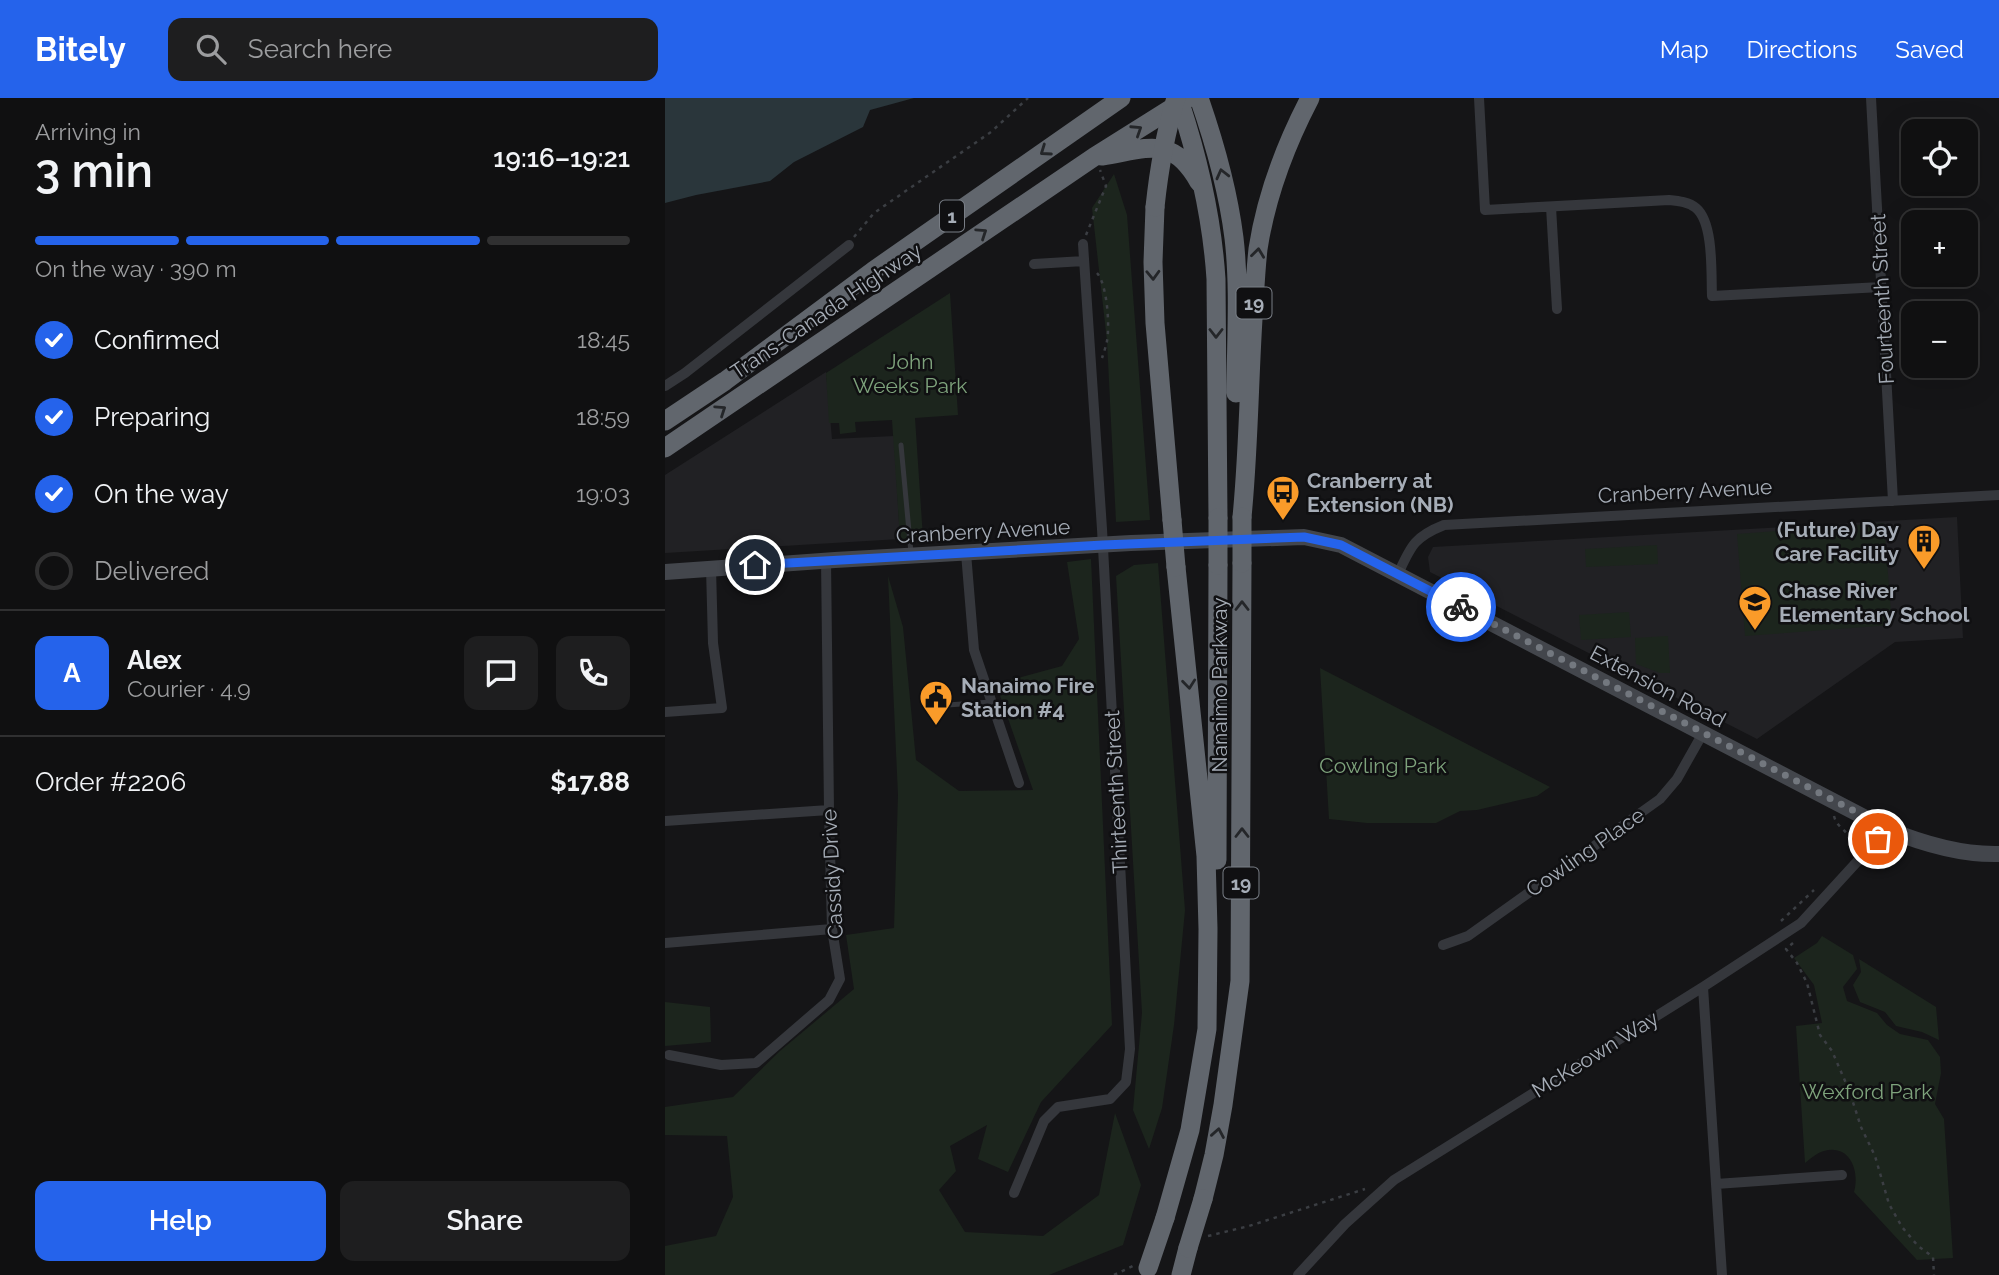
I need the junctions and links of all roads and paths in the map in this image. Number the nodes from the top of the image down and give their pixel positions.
1 (1028, 98) edge
2 (1121, 98) edge
3 (1310, 98) edge
4 (1479, 98) edge
5 (1871, 98) edge
6 (1184, 99) edge
7 (1105, 105) edge
8 (1094, 157) junction
9 (1205, 192) junction
10 (1552, 207) junction
11 (1083, 244) joint
12 (849, 245) joint
13 (1084, 261) junction
14 (1034, 264) dead end
15 (1881, 287) junction
16 (1557, 309) dead end
17 (665, 386) edge
18 (665, 421) edge
19 (901, 445) dead end
20 (665, 448) edge
21 (1999, 495) edge
22 (1892, 501) junction
23 (1242, 517) junction
24 (1304, 537) joint
25 (1103, 545) junction
26 (966, 553) junction
27 (911, 556) junction
28 (826, 561) junction
29 (711, 568) junction
30 (665, 572) edge
31 (1398, 574) junction
32 (991, 702) junction
33 (947, 705) dead end
34 (665, 712) edge
35 (1703, 733) junction
36 (1019, 783) dead end
37 (829, 810) junction
38 (1833, 812) dead end
39 (665, 821) edge
40 (1887, 828) junction
41 (1849, 855) dead end
42 (1999, 855) edge
43 (1816, 888) dead end
44 (1777, 924) dead end
45 (832, 929) junction
46 (1790, 931) junction
47 (665, 943) edge
48 (1443, 944) dead end
49 (1703, 987) junction
50 (1207, 1029) junction
51 (669, 1055) dead end
52 (1842, 1175) dead end
53 (1716, 1184) junction
54 (1367, 1188) dead end
55 (1014, 1194) dead end
56 (1194, 1243) junction
57 (1144, 1269) edge
58 (1114, 1275) edge
59 (1181, 1275) edge
60 (1298, 1275) edge
61 (1722, 1275) edge
62 (1934, 1275) edge

1 - 12 path
2 - 7 highway, Trans-Canada Highway / 1
23 -> 3 highway, Nanaimo Parkway / 19
4 - 10 street
5 - 15 street, Fourteenth Street
8 -> 6 highway, Trans-Canada Highway / 1
6 - 9 highway
23 -> 6 highway
6 -> 50 highway, Nanaimo Parkway / 19, bridge
7 -> 18 highway, Trans-Canada Highway / 1
8 - 9 highway
8 - 11 path
20 -> 8 highway, Trans-Canada Highway / 1
9 -> 50 highway, bridge
10 - 15 street
10 - 16 street
11 - 13 street, Thirteenth Street
12 - 17 street
13 - 14 street
13 - 25 street, Thirteenth Street
15 - 22 street, Fourteenth Street
19 - 27 lane
21 - 22 street, Cranberry Avenue
22 - 31 street, Cranberry Avenue
56 -> 23 highway, Nanaimo Parkway / 19, bridge
24 - 25 street, Cranberry Avenue
24 - 31 street, Extension Road
25 - 26 street, Cranberry Avenue
25 - 55 street, Thirteenth Street
26 - 27 street, Cranberry Avenue
26 - 32 street
27 - 28 street, Cranberry Avenue
28 - 29 street, Cranberry Avenue
28 - 37 street, Cassidy Drive
29 - 30 street, Cranberry Avenue
29 - 34 street
31 - 35 street, Extension Road
32 - 33 lane
32 - 36 street
35 - 40 street, Extension Road
35 - 48 street, Cowling Place
37 - 39 street
37 - 45 street, Cassidy Drive
38 - 41 path
40 - 42 street, Extension Road
40 - 46 street, McKeown Way
43 - 44 path
45 - 47 street
45 - 51 street, Cassidy Drive
46 - 49 street, McKeown Way
46 - 62 path
49 - 53 street
49 - 60 street, McKeown Way
50 - 57 highway, Nanaimo Parkway / 19, bridge
52 - 53 street
53 - 61 street
54 - 56 path
56 - 59 highway, Nanaimo Parkway / 19
57 - 58 path

